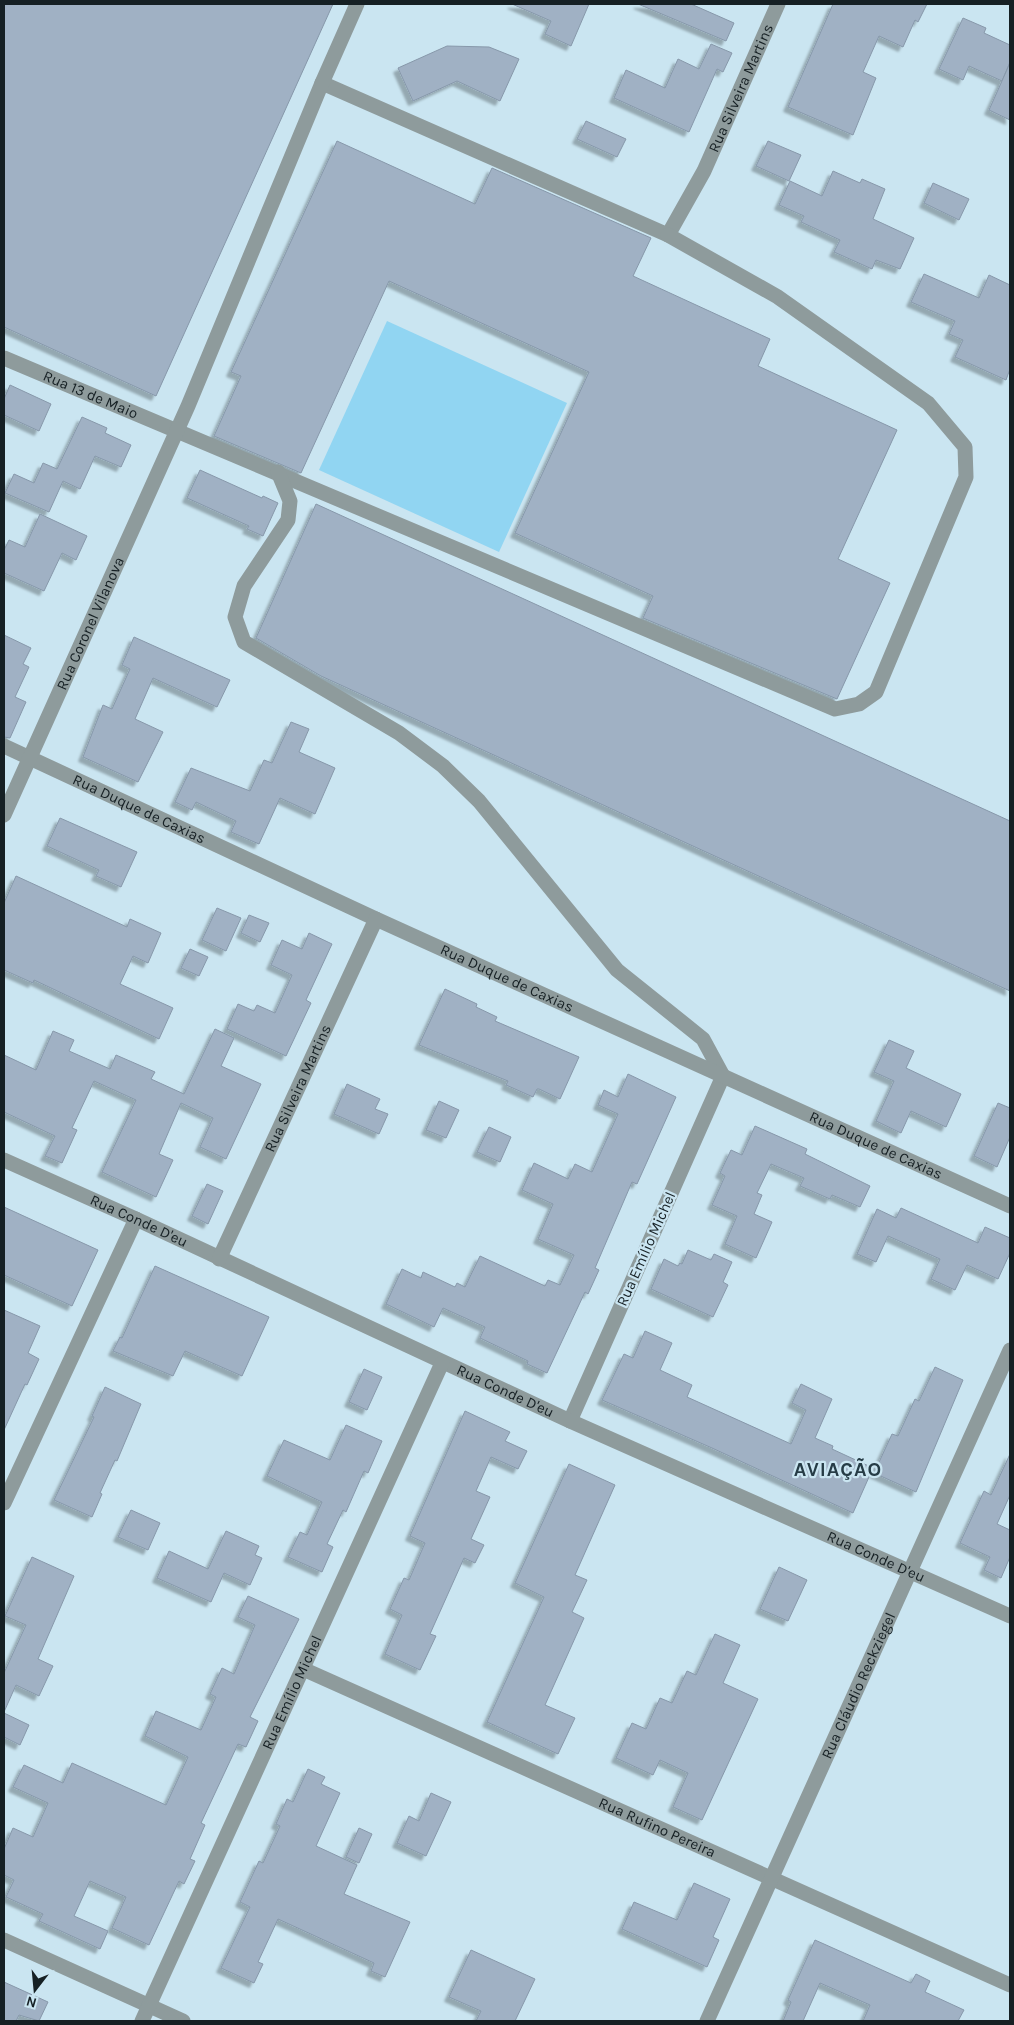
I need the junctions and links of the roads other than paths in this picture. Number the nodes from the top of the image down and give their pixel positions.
1 (357, 4) edge
2 (778, 4) edge
3 (322, 83) junction
4 (668, 235) junction
5 (4, 358) edge
6 (176, 432) junction
7 (278, 472) junction
8 (4, 746) edge
9 (30, 758) junction
10 (4, 816) edge
11 (376, 919) junction
12 (723, 1076) junction
13 (4, 1160) edge
14 (1010, 1206) edge
15 (136, 1219) junction
16 (220, 1258) junction
17 (1010, 1350) edge
18 (442, 1363) junction
19 (570, 1421) junction
20 (4, 1504) edge
21 (911, 1572) junction
22 (1010, 1616) edge
23 (303, 1669) junction
24 (774, 1877) junction
25 (4, 1940) edge
26 (1010, 1985) edge
27 (148, 2006) junction
28 (142, 2021) edge
29 (183, 2021) edge
30 (708, 2021) edge

1 - 3 street, Rua Coronel Vilanova
2 - 4 street, Rua Silveira Martins
3 - 4 street, Rua 13 de Maio
3 - 6 street, Rua Coronel Vilanova
4 - 7 street, Rua 13 de Maio
5 - 6 street, Rua 13 de Maio
6 - 7 street, Rua 13 de Maio
6 - 9 street, Rua Coronel Vilanova
7 - 12 street
8 - 9 street, Rua Duque de Caxias
9 - 10 street, Rua Coronel Vilanova
9 - 11 street, Rua Duque de Caxias
11 - 12 street, Rua Duque de Caxias
11 - 16 street, Rua Silveira Martins
12 - 14 street, Rua Duque de Caxias
12 - 19 street, Rua Emílio Michel
13 - 15 street, Rua Conde D'eu
15 - 16 street, Rua Conde D'eu
15 - 20 street
16 - 18 street, Rua Conde D'eu
17 - 21 street, Rua Cláudio Reckziegel
18 - 19 street, Rua Conde D'eu
18 - 23 street, Rua Emílio Michel
19 - 21 street, Rua Conde D'eu
21 - 22 street, Rua Conde D'eu
21 - 24 street, Rua Cláudio Reckziegel
23 - 24 street, Rua Rufino Pereira
23 - 27 street, Rua Emílio Michel
24 - 26 street, Rua Rufino Pereira
24 - 30 street, Rua Cláudio Reckziegel
25 - 27 street
27 - 28 street, Rua Emílio Michel
27 - 29 street

